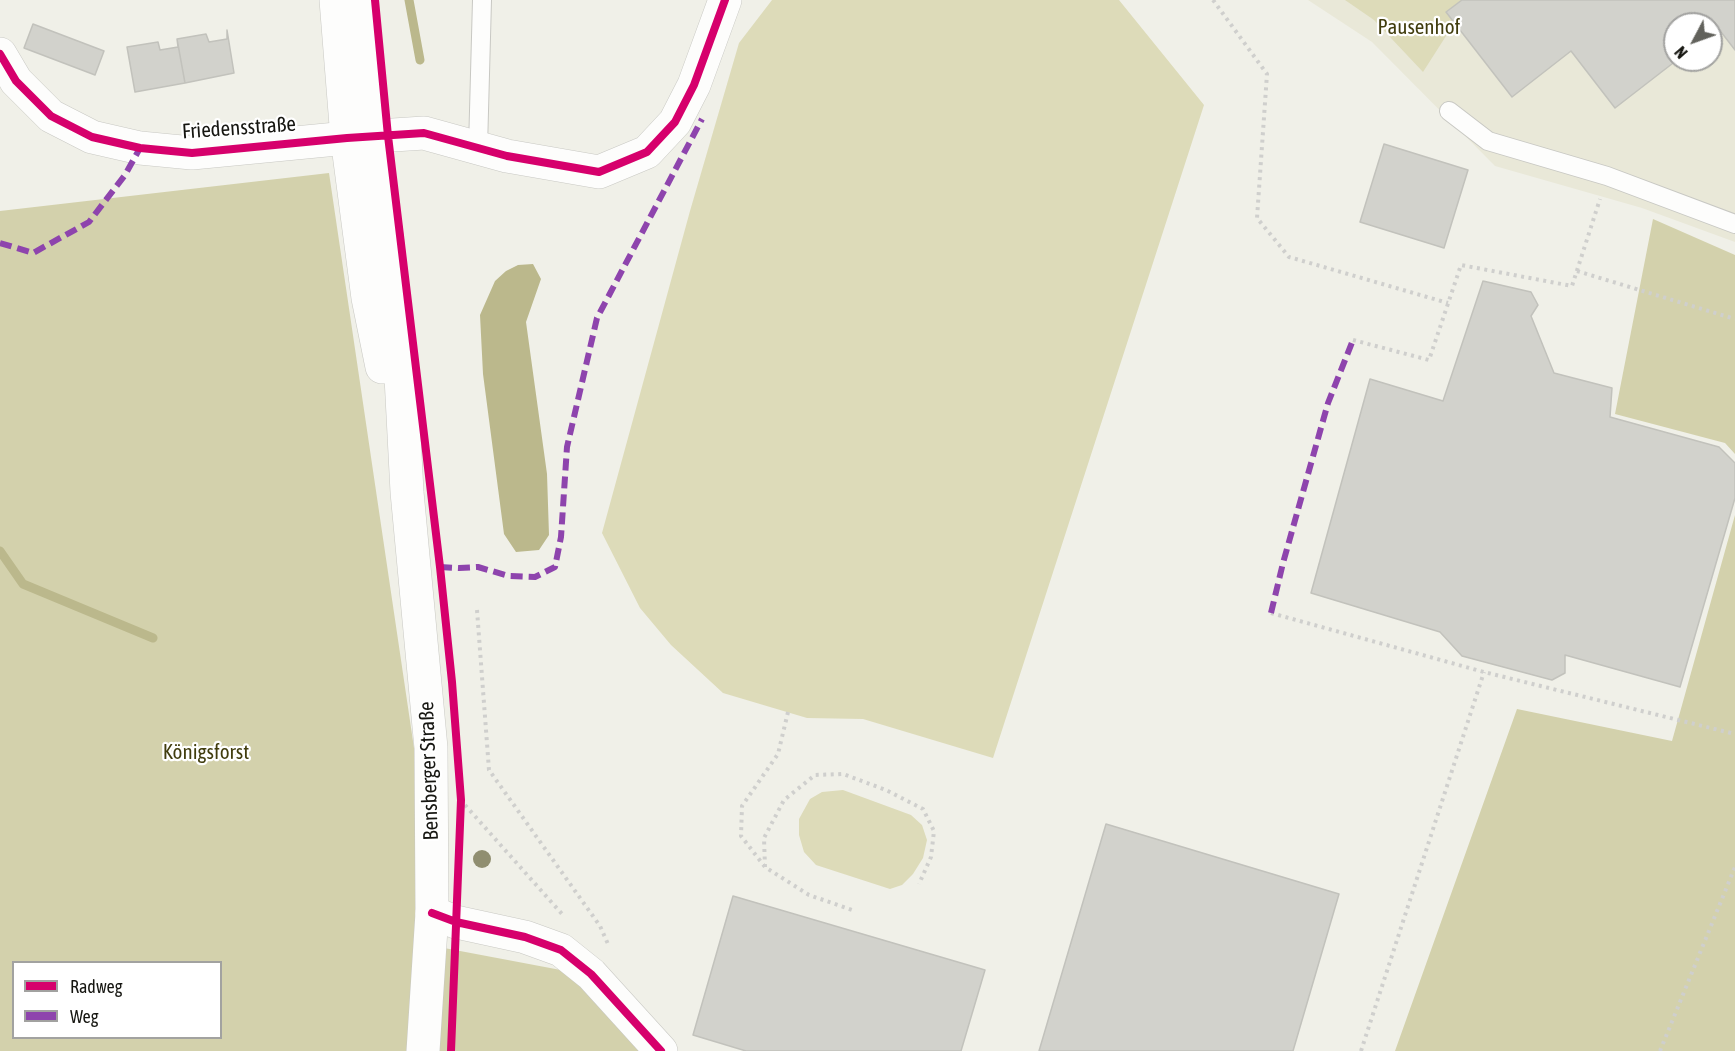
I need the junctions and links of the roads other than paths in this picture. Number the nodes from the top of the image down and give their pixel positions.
1 (336, 0) edge
2 (361, 0) edge
3 (482, 0) edge
4 (725, 0) edge
5 (0, 54) edge
6 (1449, 111) dead end
7 (359, 136) junction
8 (478, 148) junction
9 (1735, 224) edge
10 (432, 913) junction
11 (423, 1051) edge
12 (661, 1051) edge

1 - 7 main road
2 - 7 main road
3 - 8 lane
4 - 8 main road, Friedensstraße
5 - 7 main road, Friedensstraße
6 - 9 lane
7 - 8 main road, Friedensstraße
7 - 10 main road, Bensberger Straße
10 - 11 main road, Bensberger Straße
10 - 12 main road

